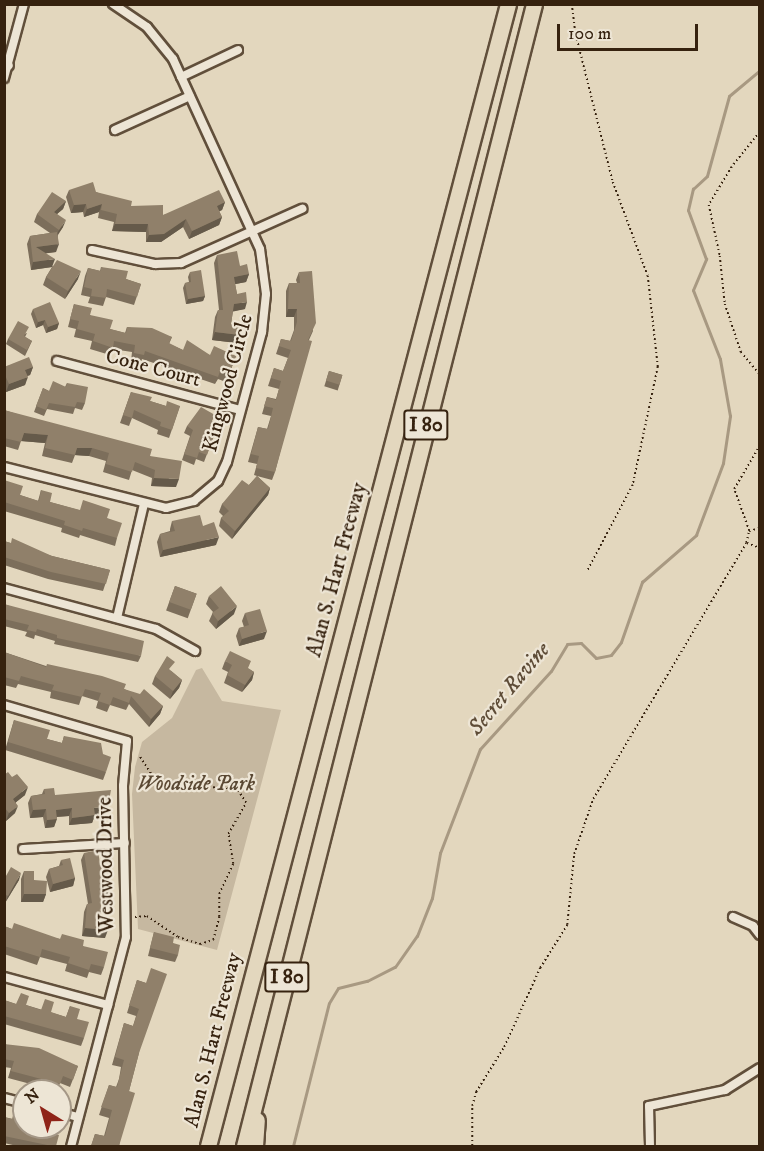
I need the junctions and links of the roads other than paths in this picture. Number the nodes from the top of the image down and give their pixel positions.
1 (24, 4) edge
2 (113, 4) edge
3 (508, 4) edge
4 (534, 4) edge
5 (238, 50) dead end
6 (6, 64) edge
7 (181, 77) junction
8 (4, 78) edge
9 (190, 96) junction
10 (115, 130) dead end
11 (302, 209) dead end
12 (252, 233) junction
13 (92, 250) dead end
14 (57, 361) dead end
15 (240, 410) junction
16 (4, 467) edge
17 (144, 504) junction
18 (4, 588) edge
19 (117, 618) junction
20 (195, 651) dead end
21 (4, 705) edge
22 (125, 843) junction
23 (23, 849) dead end
24 (733, 917) dead end
25 (759, 935) edge
26 (4, 977) edge
27 (108, 1005) junction
28 (759, 1068) edge
29 (254, 1108) junction
30 (72, 1115) edge
31 (78, 1117) junction
32 (71, 1146) edge
33 (208, 1146) edge
34 (244, 1146) edge
35 (255, 1146) edge
36 (650, 1146) edge

1 - 6 street
2 - 7 street, Kingwood Circle
3 - 33 highway, Alan S. Hart Freeway / I 80
4 - 29 highway, I 80
5 - 7 street
6 - 8 street
7 - 9 street, Kingwood Circle
9 - 10 street
9 - 12 street, Kingwood Circle
11 - 12 street
12 - 13 street
12 - 15 street, Kingwood Circle
14 - 15 street, Cone Court
15 - 17 street, Kingwood Circle
16 - 17 street, Kingwood Circle
17 - 19 street
18 - 19 street
19 - 20 street
21 - 22 street, Westwood Drive
22 - 23 street
22 - 27 street, Westwood Drive
24 - 25 street
26 - 27 street
27 - 31 street, Westwood Drive
28 - 36 street
29 - 34 highway, I 80
29 - 35 highway
30 - 31 street
31 - 32 street, Westwood Drive

